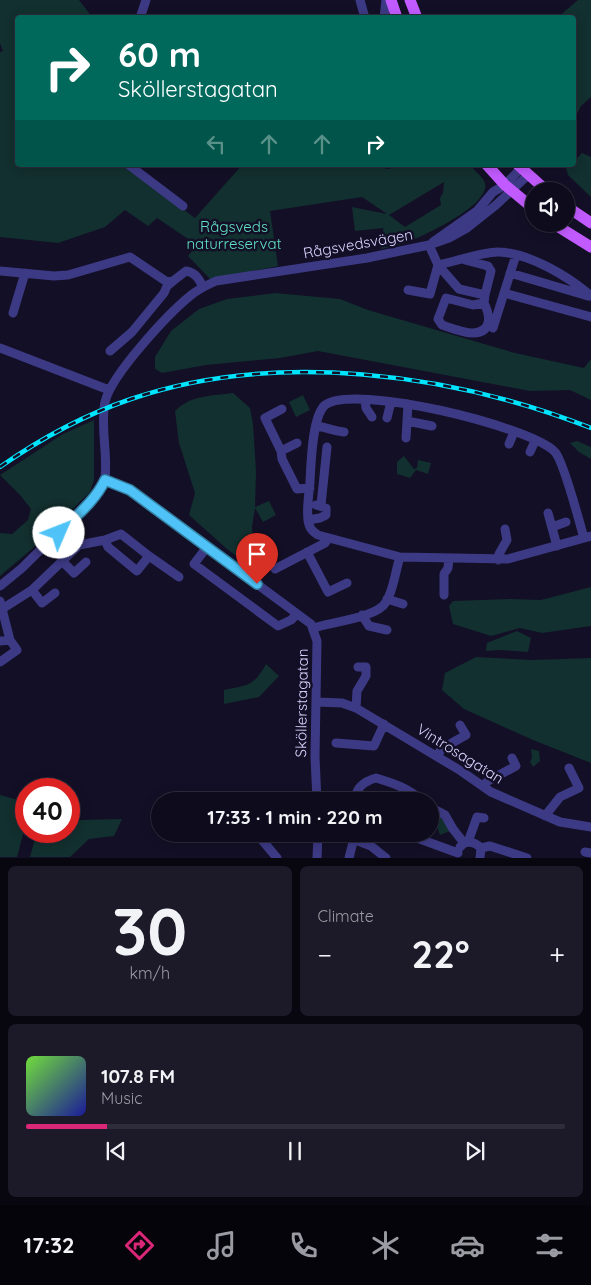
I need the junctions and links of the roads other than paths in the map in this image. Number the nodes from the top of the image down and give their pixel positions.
1 (146, 0) edge
2 (360, 0) edge
3 (386, 0) edge
4 (391, 0) edge
5 (410, 0) edge
6 (141, 15) edge
7 (365, 15) edge
8 (384, 15) edge
9 (396, 15) edge
10 (416, 15) edge
11 (132, 167) edge
12 (489, 167) edge
13 (522, 170) edge
14 (536, 182) edge
15 (508, 188) junction
16 (525, 202) edge
17 (183, 206) dead end
18 (575, 212) edge
19 (591, 223) edge
20 (567, 232) edge
21 (429, 245) junction
22 (591, 246) edge
23 (516, 255) junction
24 (463, 260) junction
25 (438, 265) junction
26 (0, 271) edge
27 (24, 273) junction
28 (510, 273) junction
29 (173, 281) junction
30 (203, 287) junction
31 (408, 290) dead end
32 (504, 293) junction
33 (591, 296) edge
34 (484, 299) junction
35 (13, 313) dead end
36 (591, 317) edge
37 (493, 328) dead end
38 (0, 348) edge
39 (110, 351) dead end
40 (109, 390) junction
41 (366, 400) junction
42 (391, 402) junction
43 (408, 404) junction
44 (426, 408) junction
45 (282, 409) dead end
46 (372, 417) dead end
47 (387, 418) dead end
48 (405, 423) junction
49 (423, 424) junction
50 (432, 426) dead end
51 (321, 427) junction
52 (343, 429) dead end
53 (514, 432) junction
54 (406, 438) dead end
55 (535, 441) junction
56 (297, 444) dead end
57 (509, 444) dead end
58 (327, 447) dead end
59 (281, 451) junction
60 (530, 452) dead end
61 (105, 480) junction
62 (310, 488) junction
63 (309, 504) junction
64 (321, 505) junction
65 (548, 513) dead end
66 (308, 520) junction
67 (566, 522) dead end
68 (552, 526) junction
69 (505, 529) dead end
70 (587, 537) edge
71 (328, 539) junction
72 (105, 540) junction
73 (557, 546) junction
74 (206, 547) junction
75 (307, 552) junction
76 (149, 556) junction
77 (400, 558) junction
78 (449, 558) junction
79 (498, 560) junction
80 (62, 561) junction
81 (86, 562) dead end
82 (275, 569) dead end
83 (179, 577) dead end
84 (347, 583) dead end
85 (0, 586) edge
86 (32, 590) junction
87 (55, 593) dead end
88 (444, 596) dead end
89 (388, 599) junction
90 (402, 604) dead end
91 (1, 605) edge
92 (297, 614) junction
93 (362, 616) junction
94 (314, 628) junction
95 (387, 630) dead end
96 (10, 640) junction
97 (0, 641) edge
98 (0, 662) edge
99 (358, 666) dead end
100 (317, 702) junction
101 (356, 708) junction
102 (384, 724) junction
103 (460, 725) dead end
104 (336, 743) dead end
105 (436, 756) junction
106 (512, 758) dead end
107 (569, 768) dead end
108 (483, 786) junction
109 (317, 792) edge
110 (358, 792) edge
111 (410, 792) edge
112 (439, 812) edge
113 (545, 816) junction
114 (484, 818) dead end
115 (591, 827) edge
116 (264, 842) edge
117 (317, 842) edge
118 (353, 842) edge
119 (362, 842) edge
120 (427, 842) edge
121 (466, 842) junction
122 (481, 848) junction
123 (457, 855) edge
124 (277, 858) edge
125 (316, 858) edge
126 (349, 858) edge
127 (386, 858) edge
128 (480, 858) edge
129 (527, 858) edge

1 - 6 street
2 - 7 street
3 - 8 street
4 - 9 main road
5 - 10 main road
11 - 17 street
12 - 15 main road
13 - 14 main road
13 - 15 street, Rågsvedsvägen
15 - 16 main road
15 - 21 street, Rågsvedsvägen
18 - 19 main road
20 - 22 main road
21 - 25 street
21 - 30 street, Rågsvedsvägen
23 - 24 street
23 - 28 street
23 - 33 street
24 - 25 street
24 - 34 street
25 - 31 street
25 - 34 street
26 - 27 street
27 - 29 street
27 - 35 street
28 - 32 street
28 - 33 street
29 - 30 street
29 - 39 street
30 - 40 street, Rågsvedsvägen
32 - 36 street
32 - 37 street
34 - 34 street
38 - 40 street
40 - 61 street, Rågsvedsvägen
41 - 42 street
41 - 46 street
41 - 51 street
42 - 43 street
42 - 47 street
43 - 44 street
43 - 48 street
44 - 49 street
44 - 53 street
45 - 59 street
48 - 49 street
48 - 54 street
49 - 50 street
51 - 52 street
51 - 62 street
53 - 55 street
53 - 57 street
55 - 60 street
55 - 70 street
56 - 59 street
58 - 64 street
59 - 62 street
61 - 74 street, Sköllerstagatan
61 - 85 street
62 - 63 street
63 - 64 street
63 - 66 street
64 - 66 street
65 - 68 street
66 - 71 street
67 - 68 street
68 - 73 street
69 - 79 street
70 - 73 street
71 - 75 street
71 - 77 street
72 - 76 street
72 - 76 street
72 - 80 street
73 - 79 street
74 - 92 street, Sköllerstagatan
74 - 92 street
75 - 82 street
75 - 84 street
76 - 83 street
77 - 78 street
77 - 89 street
78 - 79 street
78 - 88 street
80 - 81 street
80 - 86 street
86 - 87 street
86 - 91 street
89 - 90 street
89 - 93 street
91 - 96 street
92 - 94 street, Sköllerstagatan
93 - 94 street
93 - 95 street
94 - 100 street, Sköllerstagatan
96 - 97 street
96 - 98 street
99 - 101 street
100 - 101 street, Vintrosagatan
100 - 109 street, Sköllerstagatan
101 - 102 street, Vintrosagatan
102 - 104 street
102 - 105 street, Vintrosagatan
103 - 105 street
105 - 108 street, Vintrosagatan
106 - 108 street
107 - 113 street
108 - 113 street, Vintrosagatan
110 - 111 street
112 - 121 street
113 - 115 street, Vintrosagatan
114 - 121 street
116 - 124 street
117 - 125 street
118 - 126 street
119 - 127 street
120 - 123 street
121 - 122 street
121 - 123 street
122 - 128 street
122 - 129 street

